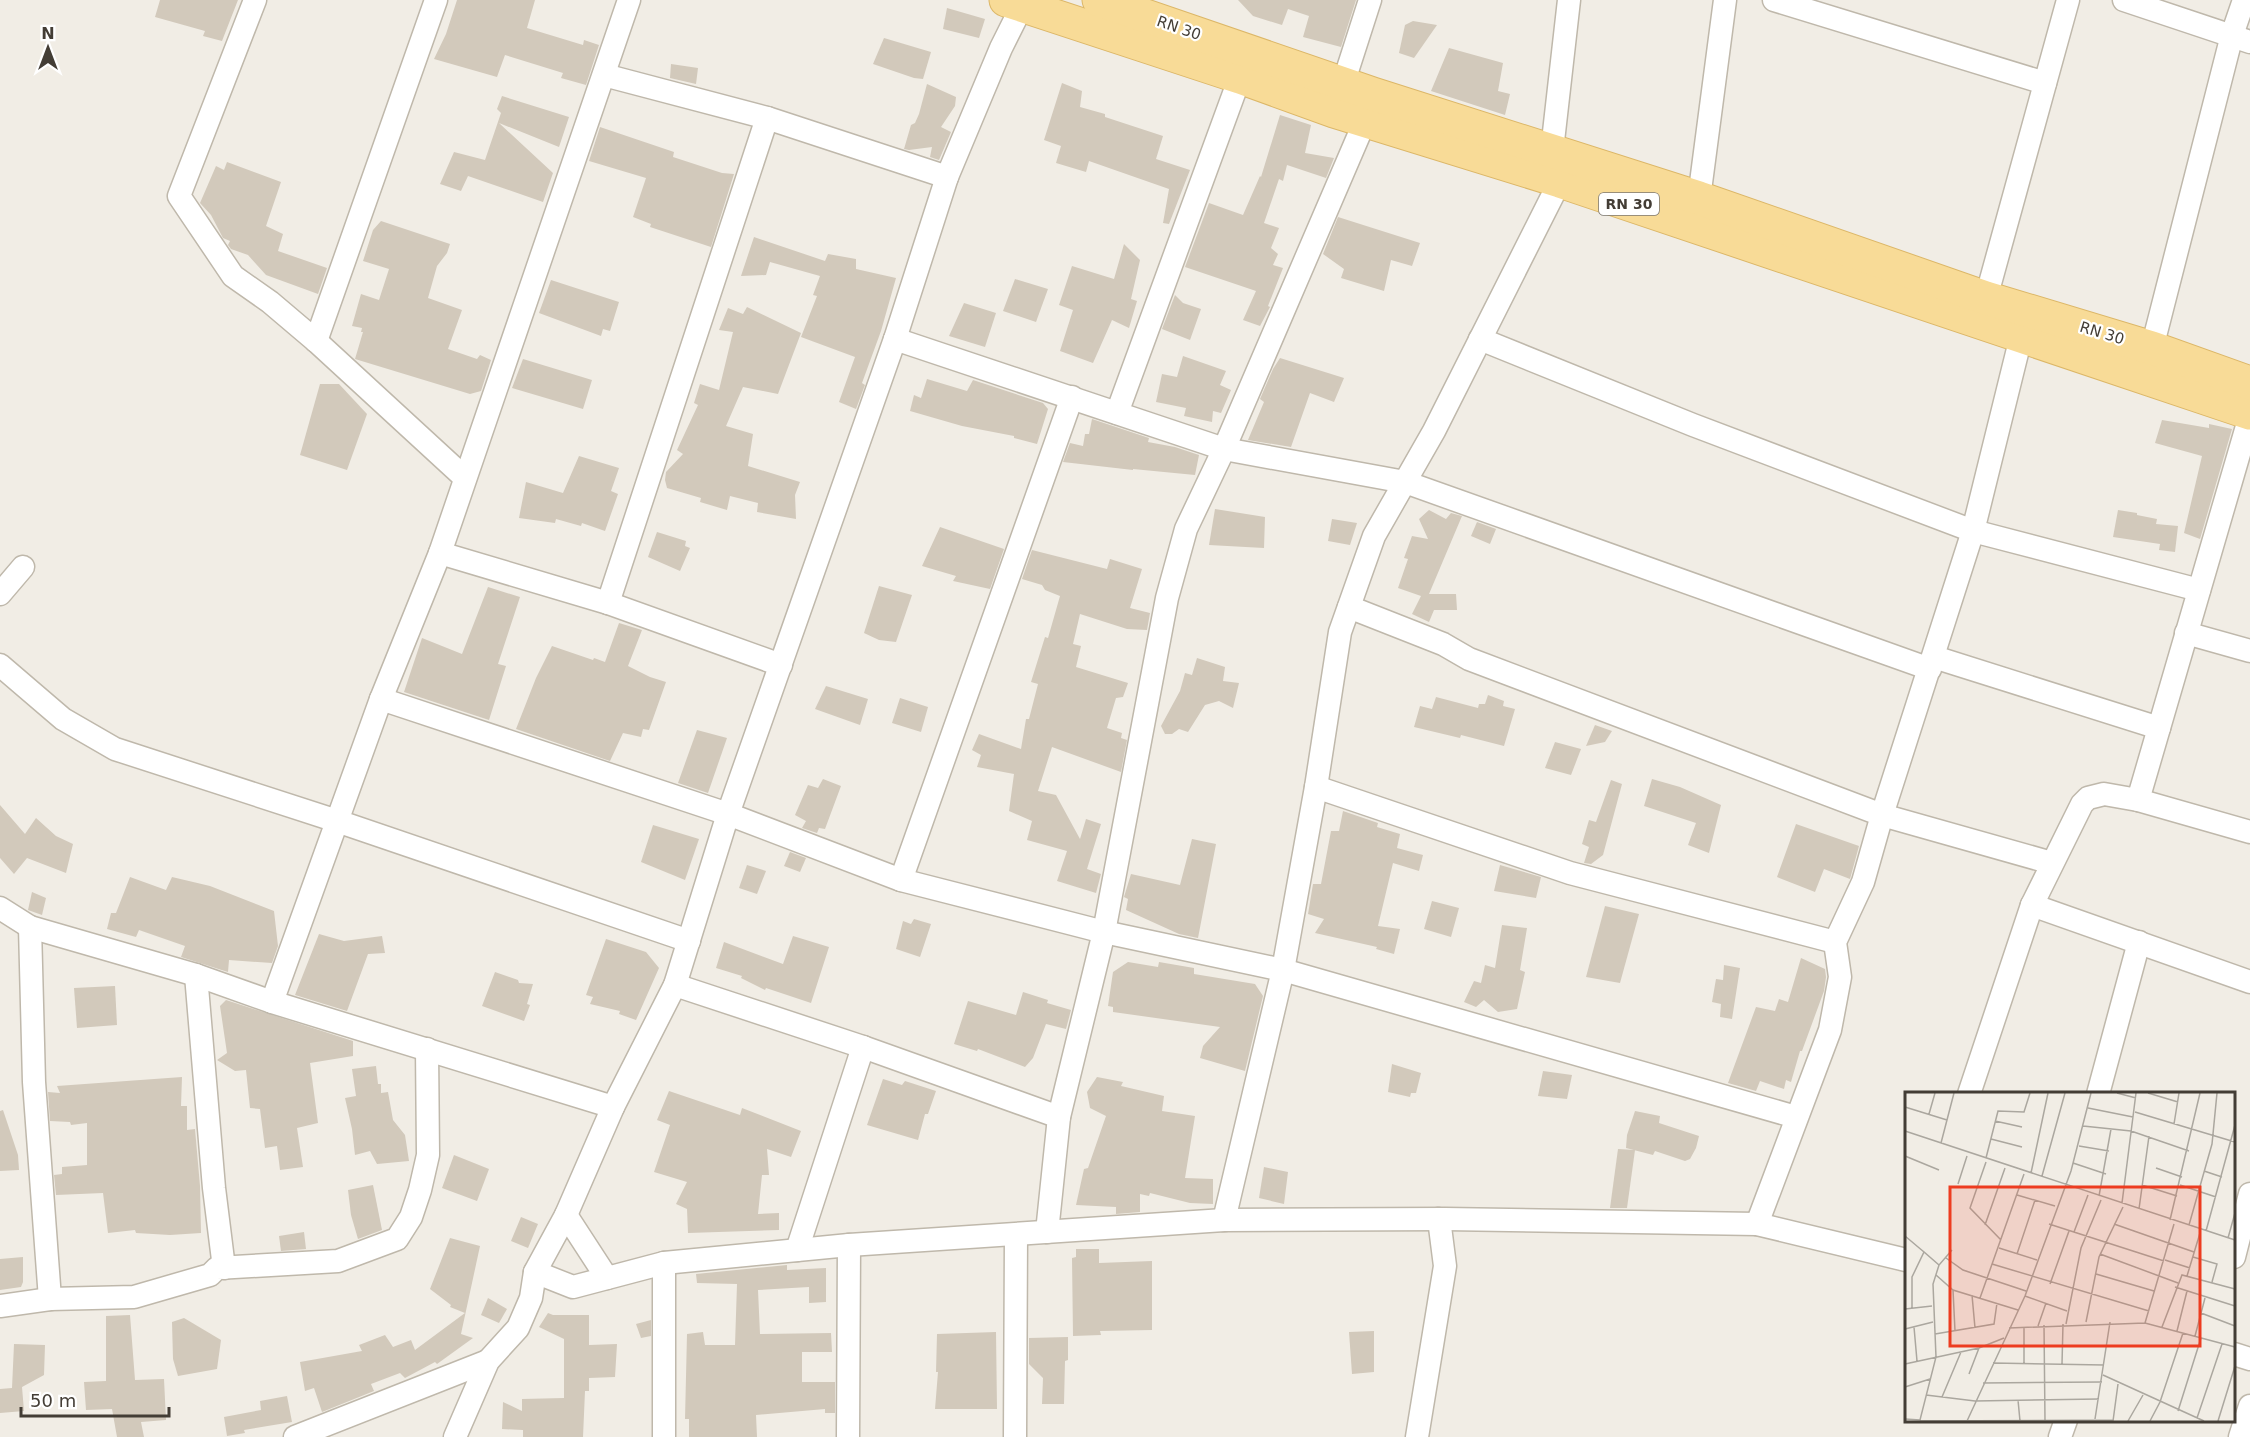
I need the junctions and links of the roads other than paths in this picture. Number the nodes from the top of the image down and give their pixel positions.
1 (255, 0) edge
2 (436, 0) edge
3 (628, 0) edge
4 (1099, 0) edge
5 (1370, 0) edge
6 (1569, 0) edge
7 (1725, 0) edge
8 (1774, 0) edge
9 (2068, 0) edge
10 (2124, 0) edge
11 (2244, 0) edge
12 (1018, 2) edge
13 (2241, 38) edge
14 (604, 75) junction
15 (1240, 76) junction
16 (2045, 83) junction
17 (1343, 84) junction
18 (767, 118) junction
19 (1365, 121) junction
20 (1556, 165) junction
21 (947, 177) junction
22 (1699, 198) junction
23 (1986, 298) junction
24 (2021, 337) junction
25 (895, 339) junction
26 (1480, 339) junction
27 (316, 341) junction
28 (2152, 348) junction
29 (2250, 383) edge
30 (1072, 397) junction
31 (1117, 412) junction
32 (2250, 414) edge
33 (1224, 449) junction
34 (465, 478) junction
35 (1405, 482) junction
36 (1973, 531) junction
37 (440, 553) junction
38 (23, 567) dead end
39 (2199, 590) junction
40 (0, 594) edge
41 (608, 603) junction
42 (1349, 607) junction
43 (2186, 633) junction
44 (2250, 651) edge
45 (1932, 663) junction
46 (0, 665) edge
47 (781, 665) junction
48 (381, 699) junction
49 (2159, 728) junction
50 (1316, 787) junction
51 (2138, 800) junction
52 (728, 814) junction
53 (1882, 814) junction
54 (337, 821) junction
55 (2250, 832) edge
56 (2052, 863) junction
57 (902, 880) junction
58 (2032, 905) junction
59 (0, 908) edge
60 (30, 927) junction
61 (1104, 932) junction
62 (689, 941) junction
63 (1835, 942) junction
64 (2139, 942) junction
65 (1282, 970) junction
66 (196, 975) junction
67 (2250, 982) edge
68 (675, 985) junction
69 (272, 1002) junction
70 (863, 1047) junction
71 (427, 1049) junction
72 (1971, 1092) edge
73 (2099, 1092) edge
74 (613, 1107) junction
75 (1059, 1117) junction
76 (1796, 1117) junction
77 (2250, 1194) edge
78 (566, 1215) junction
79 (1224, 1220) junction
80 (1439, 1220) junction
81 (1757, 1224) junction
82 (1047, 1232) junction
83 (1016, 1235) junction
84 (849, 1245) junction
85 (797, 1250) junction
86 (2235, 1253) edge
87 (1905, 1260) edge
88 (664, 1263) junction
89 (224, 1268) junction
90 (535, 1272) junction
91 (607, 1278) junction
92 (50, 1299) junction
93 (0, 1306) edge
94 (2235, 1354) edge
95 (2250, 1359) edge
96 (488, 1361) junction
97 (2250, 1406) edge
98 (2065, 1422) edge
99 (295, 1437) edge
100 (455, 1437) edge
101 (664, 1437) edge
102 (848, 1437) edge
103 (1015, 1437) edge
104 (1417, 1437) edge
105 (2060, 1437) edge
106 (2240, 1437) edge

1 - 27 street
2 - 27 street
3 - 14 street
4 - 17 main road, RN 30 / RN 30
5 - 17 street
6 - 20 street
7 - 22 street
8 - 16 street
9 - 16 street
10 - 13 street
11 - 13 street
12 - 15 main road, RN 30
12 - 21 street
13 - 28 street
14 - 18 street
14 - 34 street
15 - 19 main road, RN 30
15 - 31 street
16 - 23 street
17 - 20 main road, RN 30 / RN 30
18 - 21 street
18 - 41 street
19 - 20 main road, RN 30
19 - 33 street
20 - 22 main road, RN 30 / RN 30
20 - 24 main road, RN 30
20 - 26 street
21 - 25 street
22 - 23 main road, RN 30 / RN 30
23 - 28 main road, RN 30 / RN 30
24 - 32 main road, RN 30
24 - 36 street
25 - 30 street
25 - 47 street
26 - 35 street
26 - 36 street
27 - 34 street
28 - 29 main road, RN 30 / RN 30
30 - 31 street
30 - 57 street
31 - 33 street
32 - 39 street
33 - 35 street
33 - 61 street
34 - 37 street
35 - 42 street
35 - 45 street
36 - 39 street
36 - 45 street
37 - 41 street
37 - 48 street
38 - 40 street
39 - 43 street
41 - 47 street
42 - 50 street
42 - 53 street
43 - 44 street
43 - 49 street
45 - 49 street
45 - 53 street
46 - 54 street
47 - 52 street
48 - 52 street
48 - 54 street
49 - 51 street
50 - 63 street
50 - 65 street
51 - 55 street
51 - 56 street
52 - 57 street
52 - 62 street
53 - 56 street
53 - 63 street
54 - 62 street
54 - 69 street
56 - 58 street
57 - 61 street
58 - 64 street
58 - 72 street
59 - 60 street
60 - 66 street
60 - 92 street
61 - 65 street
61 - 75 street
62 - 68 street
63 - 76 street
64 - 67 street
64 - 73 street
65 - 76 street
65 - 79 street
66 - 69 street
66 - 89 street
68 - 70 street
68 - 74 street
69 - 71 street
70 - 75 street
70 - 85 street
71 - 74 street
71 - 89 street
74 - 78 street
75 - 82 street
76 - 81 street
77 - 86 street
78 - 90 street
78 - 91 street
79 - 80 street
79 - 82 street
80 - 81 street
80 - 104 street
81 - 87 street
82 - 83 street
83 - 84 street
83 - 103 street
84 - 85 street
84 - 102 street
85 - 88 street
88 - 91 street
88 - 101 street
89 - 92 street
90 - 91 street
90 - 96 street
92 - 93 street
94 - 95 street
96 - 99 street
96 - 100 street
97 - 106 street
98 - 105 street

